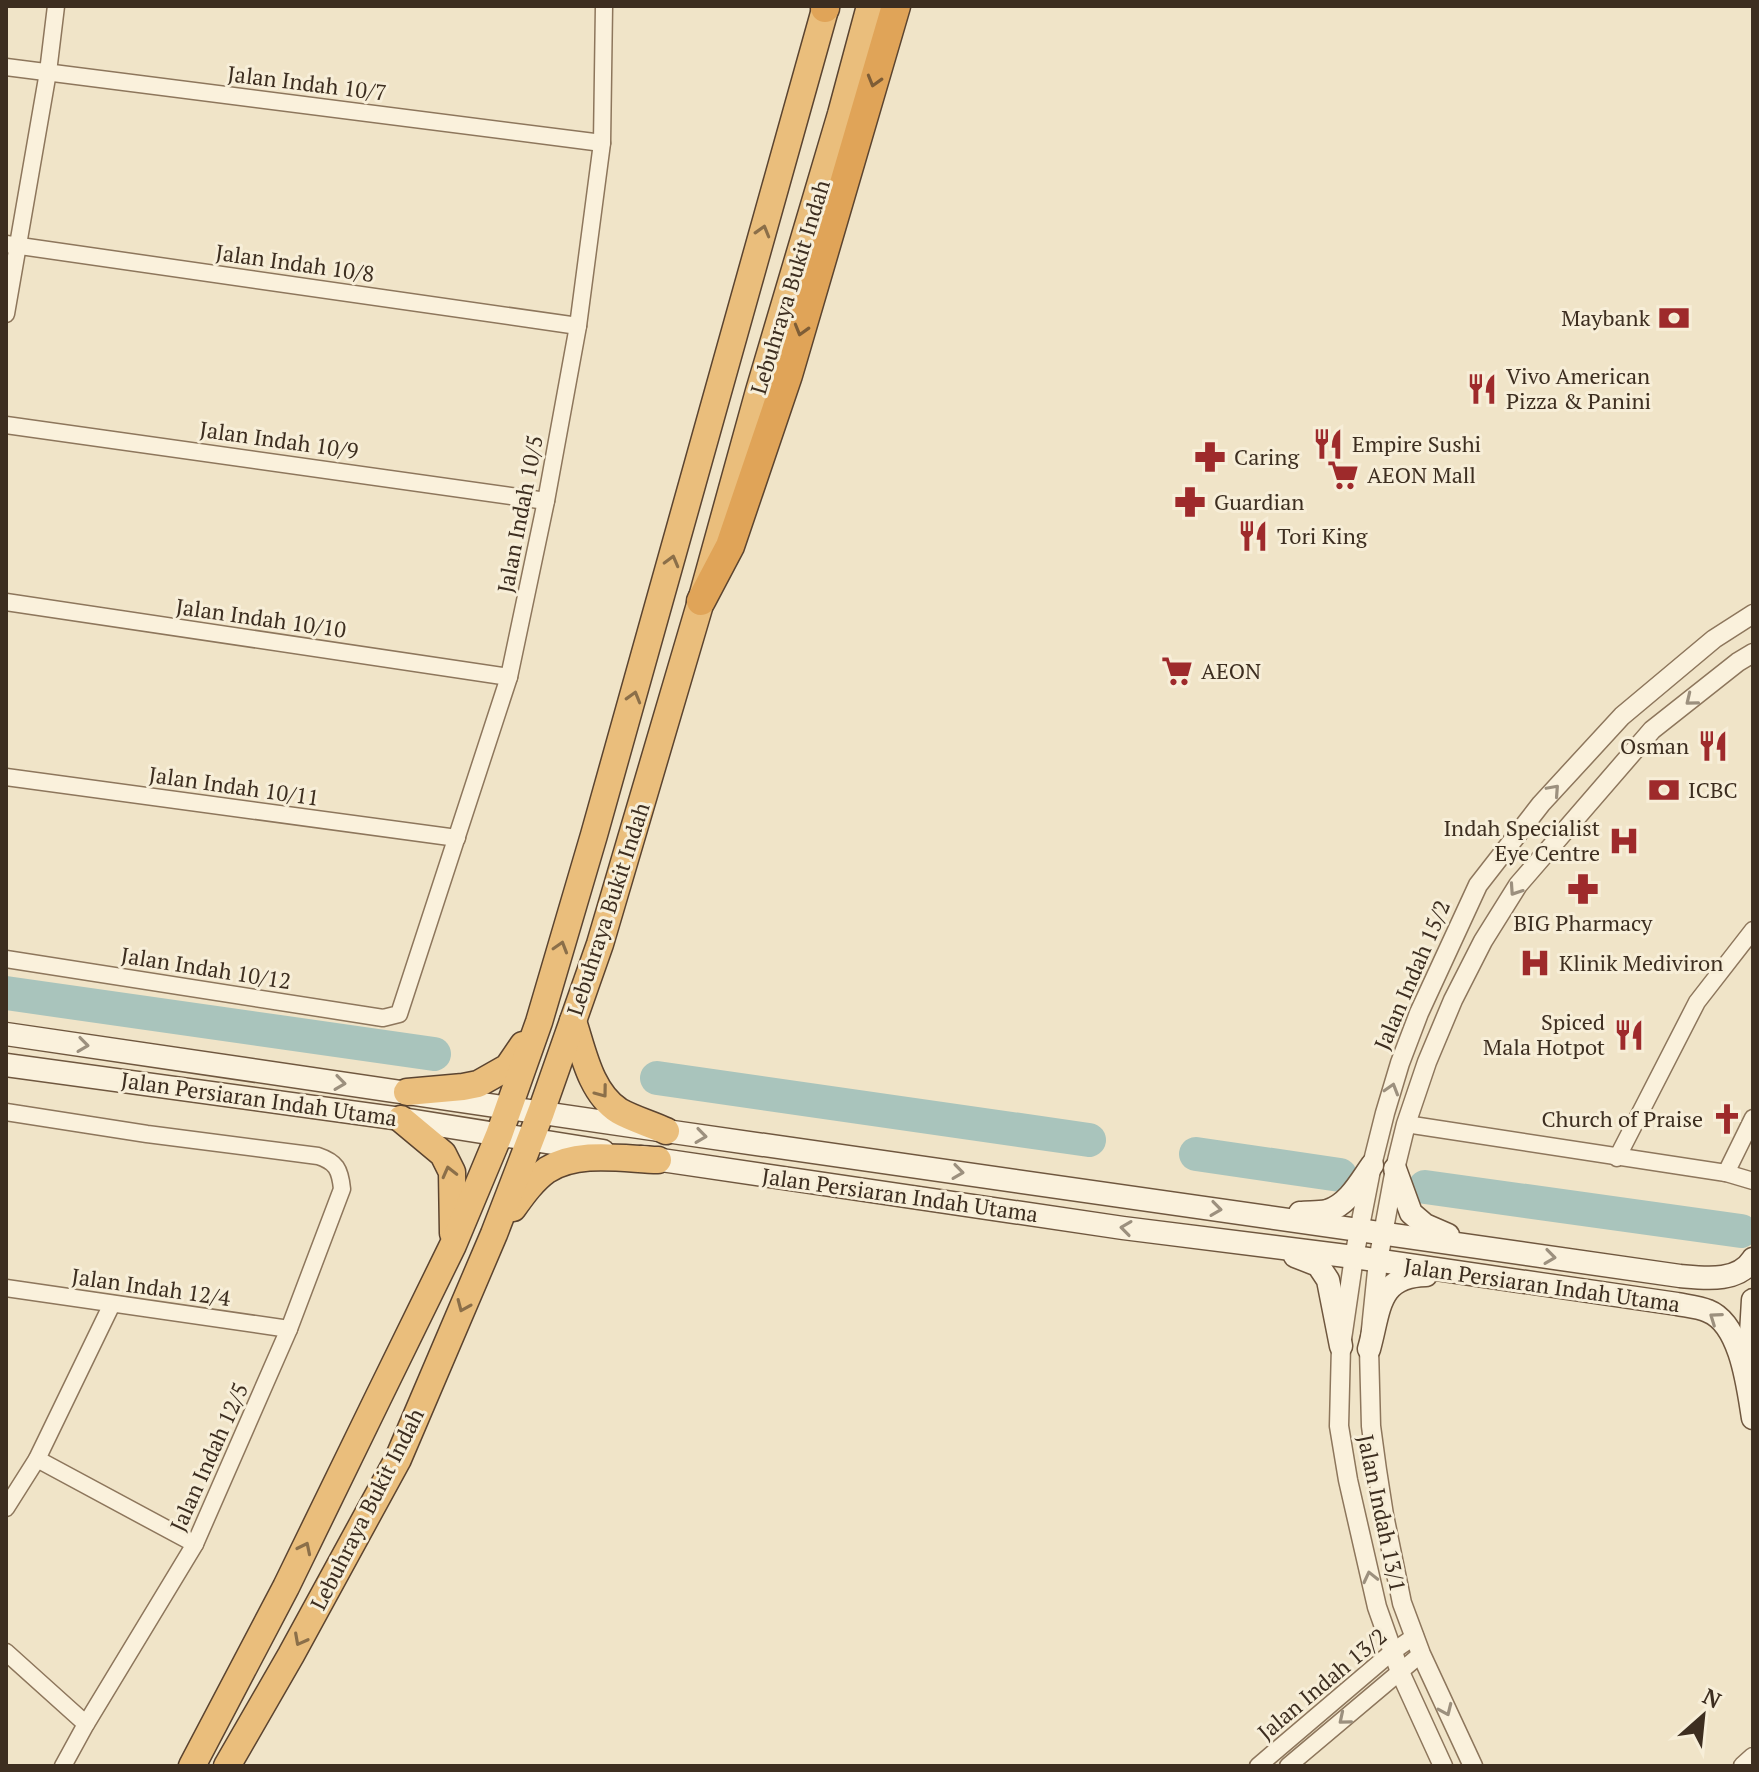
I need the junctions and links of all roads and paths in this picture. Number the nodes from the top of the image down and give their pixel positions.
1 (56, 6) edge
2 (604, 6) edge
3 (870, 6) edge
4 (896, 6) edge
5 (826, 7) edge
6 (6, 67) edge
7 (48, 72) junction
8 (602, 143) junction
9 (12, 245) edge
10 (6, 314) edge
11 (578, 326) junction
12 (6, 425) edge
13 (546, 501) junction
14 (701, 601) junction
15 (6, 602) edge
16 (1753, 614) edge
17 (1753, 653) edge
18 (509, 677) junction
19 (6, 777) edge
20 (457, 838) junction
21 (1753, 930) edge
22 (6, 959) edge
23 (399, 1014) joint
24 (573, 1021) junction
25 (539, 1022) junction
26 (6, 1034) edge
27 (6, 1058) edge
28 (6, 1065) edge
29 (56, 1071) junction
30 (407, 1092) junction
31 (509, 1107) junction
32 (6, 1112) edge
33 (541, 1112) junction
34 (1753, 1118) edge
35 (401, 1119) junction
36 (1406, 1124) junction
37 (666, 1131) junction
38 (499, 1135) junction
39 (530, 1140) junction
40 (1617, 1158) junction
41 (658, 1160) junction
42 (1372, 1165) junction
43 (1395, 1169) junction
44 (1726, 1173) junction
45 (1753, 1181) edge
46 (1259, 1215) junction
47 (1360, 1230) junction
48 (1383, 1233) junction
49 (494, 1234) junction
50 (1259, 1244) junction
51 (453, 1245) junction
52 (1473, 1246) junction
53 (1354, 1257) junction
54 (1753, 1259) edge
55 (1378, 1261) junction
56 (1467, 1273) junction
57 (6, 1288) edge
58 (1753, 1300) edge
59 (112, 1304) junction
60 (289, 1329) junction
61 (1341, 1346) junction
62 (1369, 1349) junction
63 (1748, 1385) junction
64 (1753, 1418) edge
65 (37, 1459) junction
66 (6, 1508) edge
67 (195, 1544) junction
68 (286, 1587) junction
69 (1415, 1636) junction
70 (6, 1652) edge
71 (1392, 1652) junction
72 (1421, 1654) junction
73 (1400, 1672) junction
74 (86, 1724) junction
75 (244, 1736) junction
76 (1753, 1757) edge
77 (63, 1766) edge
78 (192, 1766) edge
79 (211, 1766) edge
80 (227, 1766) edge
81 (242, 1766) edge
82 (1258, 1766) edge
83 (1288, 1766) edge
84 (1443, 1766) edge
85 (1473, 1766) edge
86 (1743, 1766) edge

1 - 7 street
2 - 8 street, Jalan Indah 10/5
3 - 14 highway, Lebuhraya Bukit Indah
4 -> 14 highway
25 -> 5 highway, Lebuhraya Bukit Indah
6 - 7 street, Jalan Indah 10/7
7 - 8 street, Jalan Indah 10/7
7 - 9 street
8 - 11 street, Jalan Indah 10/5
9 - 10 street
9 - 11 street, Jalan Indah 10/8
11 - 13 street, Jalan Indah 10/5
12 - 13 street, Jalan Indah 10/9
13 - 18 street, Jalan Indah 10/5
14 - 24 highway, Lebuhraya Bukit Indah
15 - 18 street, Jalan Indah 10/10
42 -> 16 street, Jalan Indah 15/2
17 -> 36 street
18 - 20 street, Jalan Indah 10/5
19 - 20 street, Jalan Indah 10/11
20 - 23 street, Jalan Indah 10/5
21 - 40 street
22 - 23 street, Jalan Indah 10/12
24 - 33 highway, Lebuhraya Bukit Indah
24 -> 37 highway
25 - 30 highway
25 - 31 highway, Lebuhraya Bukit Indah
26 -> 30 main road, Jalan Persiaran Indah Utama
27 - 29 main road
28 - 29 main road, Jalan Persiaran Indah Utama
29 - 35 main road, Jalan Persiaran Indah Utama
30 - 31 main road, Jalan Persiaran Indah Utama
31 - 33 main road, Jalan Persiaran Indah Utama
31 - 38 highway, Lebuhraya Bukit Indah
32 - 60 street, Jalan Indah 12/5
33 - 37 main road, Jalan Persiaran Indah Utama
33 - 39 highway, Lebuhraya Bukit Indah
34 - 44 street
35 - 38 main road, Jalan Persiaran Indah Utama
51 -> 35 highway
36 - 40 street
36 - 43 street
37 -> 46 main road, Jalan Persiaran Indah Utama
38 - 39 main road, Jalan Persiaran Indah Utama
38 - 51 highway, Lebuhraya Bukit Indah
39 - 41 main road, Jalan Persiaran Indah Utama
39 - 49 highway, Lebuhraya Bukit Indah
40 - 44 street
41 - 49 highway
50 -> 41 main road, Jalan Persiaran Indah Utama
42 - 46 main road
42 - 47 street, Jalan Indah 15/2
43 - 48 street
43 - 52 main road
44 - 45 street
46 - 47 main road, Jalan Persiaran Indah Utama
47 - 48 main road, Jalan Persiaran Indah Utama
47 - 53 street, Jalan Indah 15/2
48 - 52 main road, Jalan Persiaran Indah Utama
48 - 55 street, Jalan Indah 13/1
49 -> 75 highway, Lebuhraya Bukit Indah
50 - 53 main road, Jalan Persiaran Indah Utama
50 - 61 main road
68 -> 51 highway, Lebuhraya Bukit Indah
52 -> 54 main road, Jalan Persiaran Indah Utama
53 - 55 main road, Jalan Persiaran Indah Utama
53 - 61 street, Jalan Indah 13/1
55 - 56 main road, Jalan Persiaran Indah Utama
55 - 62 street, Jalan Indah 13/1
56 - 62 main road
63 -> 56 main road, Jalan Persiaran Indah Utama
57 - 59 street, Jalan Indah 12/4
58 - 63 main road, Jalan Persiaran Indah Utama
59 - 60 street, Jalan Indah 12/4
59 - 65 street
60 - 67 street, Jalan Indah 12/5
71 -> 61 street, Jalan Indah 13/1
62 - 69 street, Jalan Indah 13/1
63 - 64 main road, Jalan Persiaran Indah Utama
65 - 66 street
65 - 67 street
67 - 74 street, Jalan Indah 12/5
68 - 78 highway, Lebuhraya Bukit Indah
68 - 79 highway
69 - 71 street, Jalan Indah 13/2
69 - 72 street, Jalan Indah 13/1
70 - 74 street
71 - 73 street, Jalan Indah 13/1
71 - 82 street, Jalan Indah 13/2
72 - 73 street, Jalan Indah 13/2
72 -> 85 street, Jalan Indah 13/1
73 -> 83 street, Jalan Indah 13/2
73 - 84 street, Jalan Indah 13/1
74 - 77 street, Jalan Indah 12/5
75 - 80 highway, Lebuhraya Bukit Indah
75 - 81 highway
76 - 86 street

